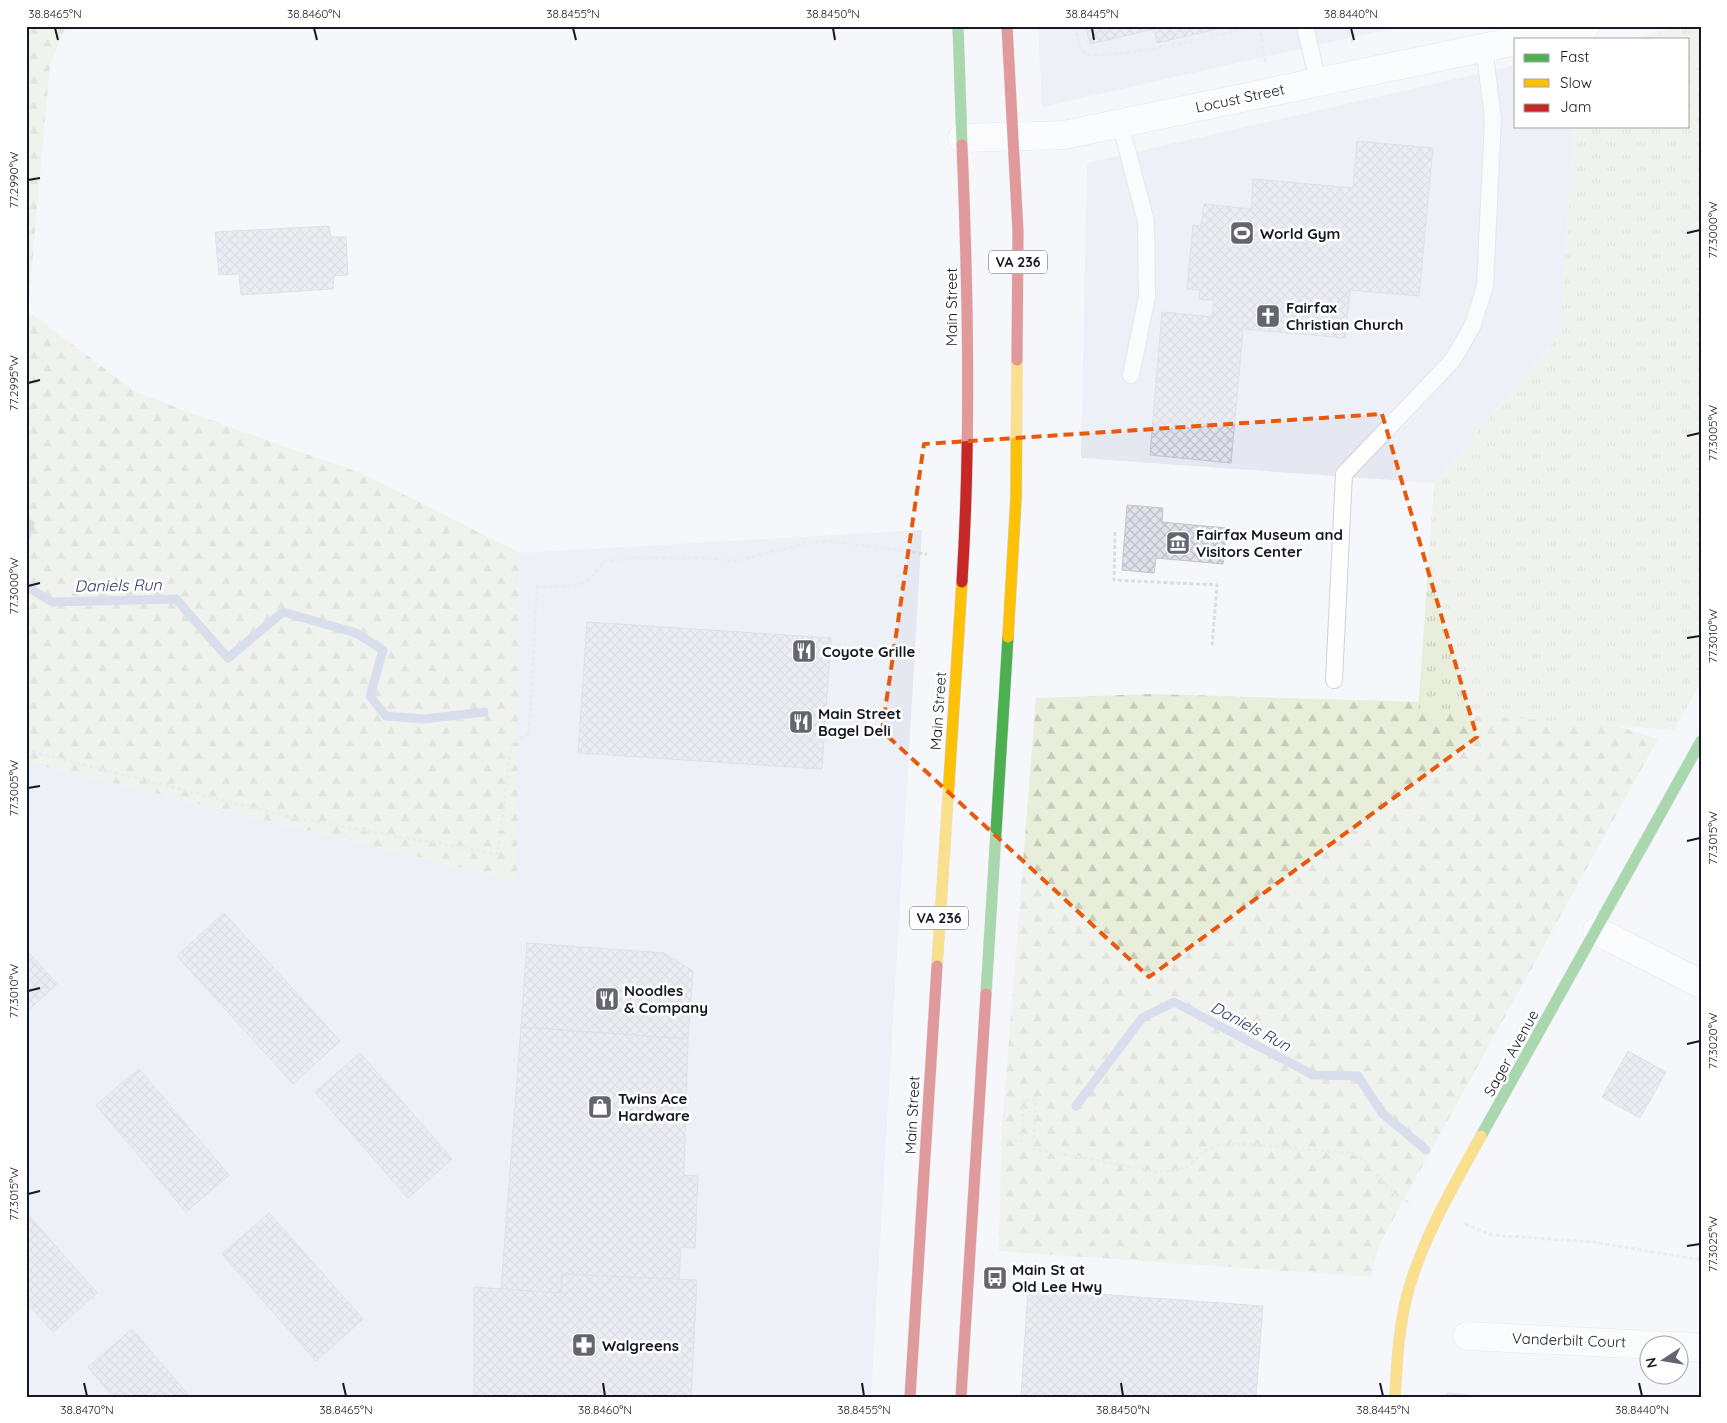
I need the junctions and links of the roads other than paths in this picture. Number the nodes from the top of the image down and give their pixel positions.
1 (958, 26) edge
2 (1007, 26) edge
3 (1305, 26) edge
4 (1585, 26) edge
5 (1526, 36) edge
6 (1514, 39) edge
7 (1484, 47) junction
8 (1318, 82) junction
9 (1120, 123) junction
10 (1012, 136) junction
11 (962, 138) junction
12 (1131, 375) dead end
13 (1334, 680) dead end
14 (1701, 741) edge
15 (1597, 931) junction
16 (1701, 984) edge
17 (1467, 1336) dead end
18 (1640, 1344) edge
19 (910, 1397) edge
20 (960, 1397) edge
21 (1395, 1397) edge

1 - 11 main road, Main Street / VA 236
2 - 10 main road, VA 236
3 - 8 lane
4 - 5 street, Locust Street
6 - 7 street, Locust Street
7 - 8 street, Locust Street
7 - 13 lane
8 - 9 street, Locust Street
9 - 10 street, Locust Street
9 - 12 lane
10 - 11 street, Locust Street
10 - 20 main road, VA 236
11 - 19 main road, Main Street / VA 236
14 - 15 main road, Sager Avenue
15 - 16 street
15 - 21 main road, Sager Avenue
17 - 18 street, Vanderbilt Court

